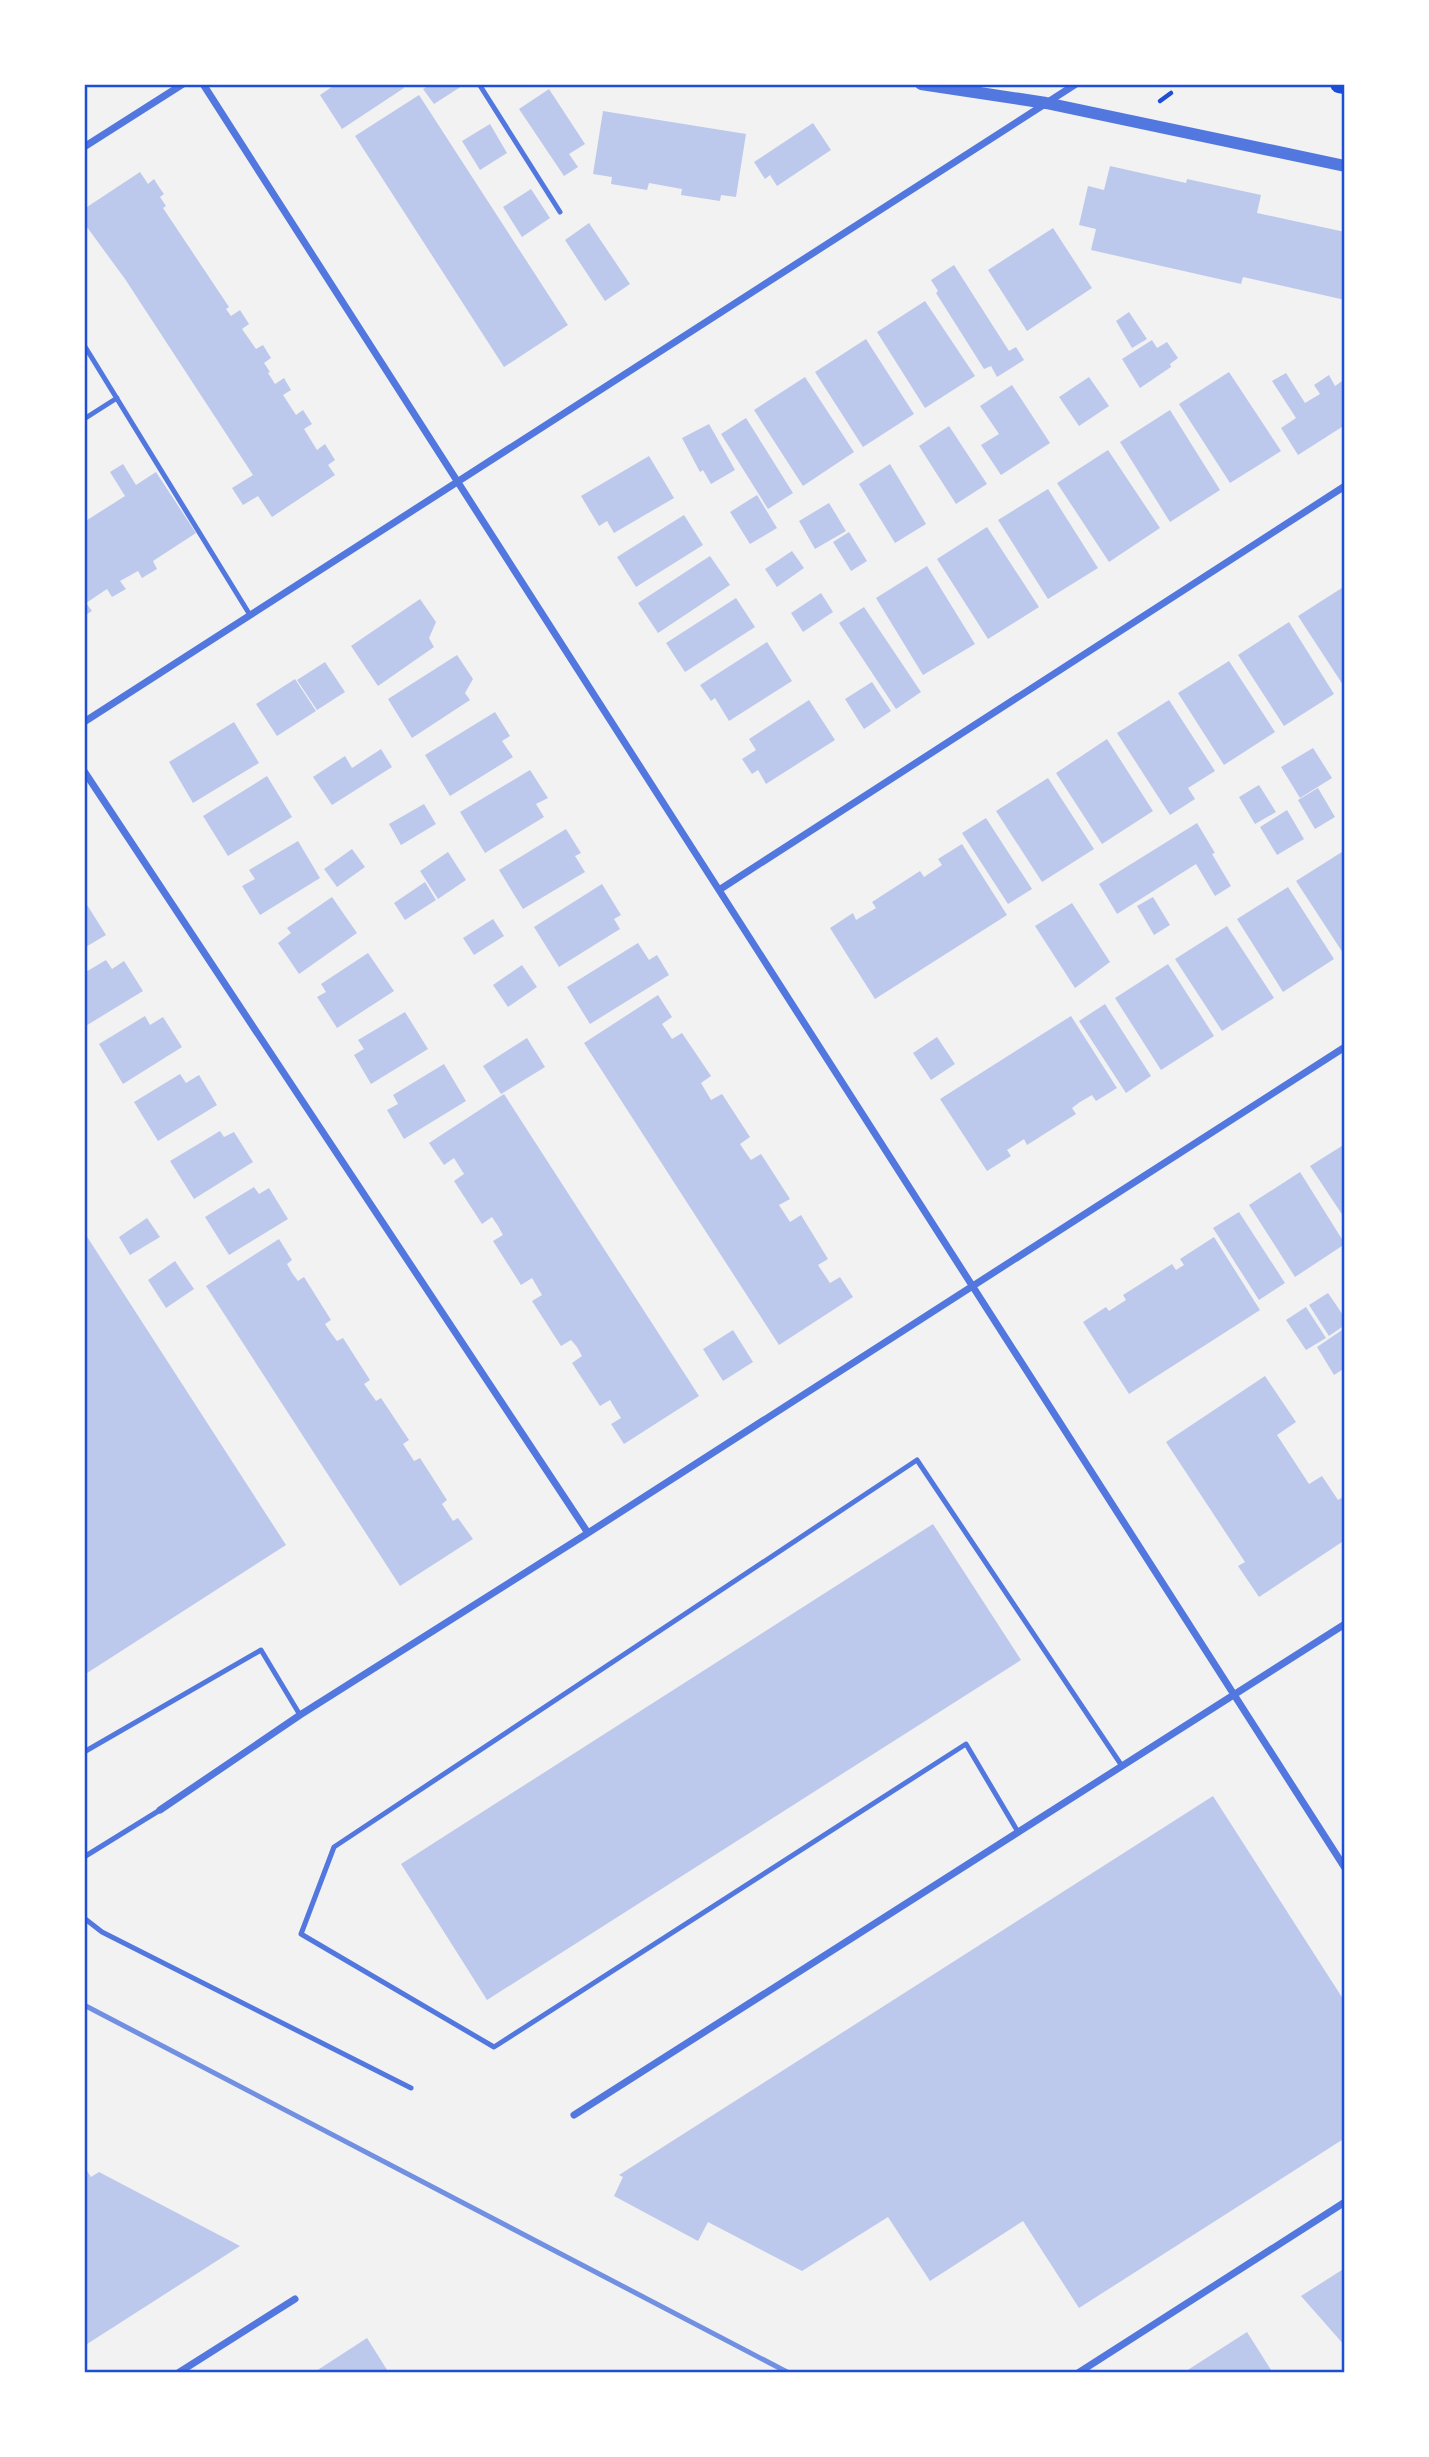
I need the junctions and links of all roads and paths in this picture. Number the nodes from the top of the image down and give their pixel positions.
1 (183, 84) edge
2 (203, 84) edge
3 (479, 84) edge
4 (921, 84) edge
5 (1076, 84) edge
6 (1339, 84) edge
7 (1345, 85) edge
8 (1046, 103) junction
9 (84, 147) edge
10 (1345, 166) edge
11 (560, 212) dead end
12 (84, 345) edge
13 (117, 398) junction
14 (84, 419) edge
15 (458, 481) junction
16 (1345, 486) edge
17 (250, 615) junction
18 (84, 722) edge
19 (84, 771) edge
20 (719, 890) junction
21 (1345, 1047) edge
22 (973, 1284) junction
23 (588, 1534) junction
24 (1345, 1624) edge
25 (1233, 1696) junction
26 (300, 1715) junction
27 (84, 1752) edge
28 (1122, 1766) junction
29 (160, 1810) joint
30 (1018, 1832) junction
31 (84, 1857) edge
32 (1345, 1868) edge
33 (84, 1917) edge
34 (411, 2088) dead end
35 (574, 2115) dead end
36 (1345, 2202) edge
37 (295, 2299) dead end
38 (178, 2373) edge
39 (1078, 2373) edge

1 - 9 street
2 - 15 street
3 - 11 lane
4 - 8 street
5 - 8 street
6 - 7 main road
8 - 10 street
8 - 15 street
12 - 13 lane
13 - 14 lane
13 - 17 lane
15 - 17 street
15 - 20 street
16 - 20 street
17 - 18 street
19 - 23 street
20 - 22 street
21 - 22 street
22 - 23 street
22 - 25 street
23 - 26 street
24 - 25 street
25 - 28 street
25 - 32 street
26 - 27 lane
26 - 29 street
28 - 30 street
28 - 30 lane
29 - 31 lane
30 - 35 street
33 - 34 lane
36 - 39 street
37 - 38 street

